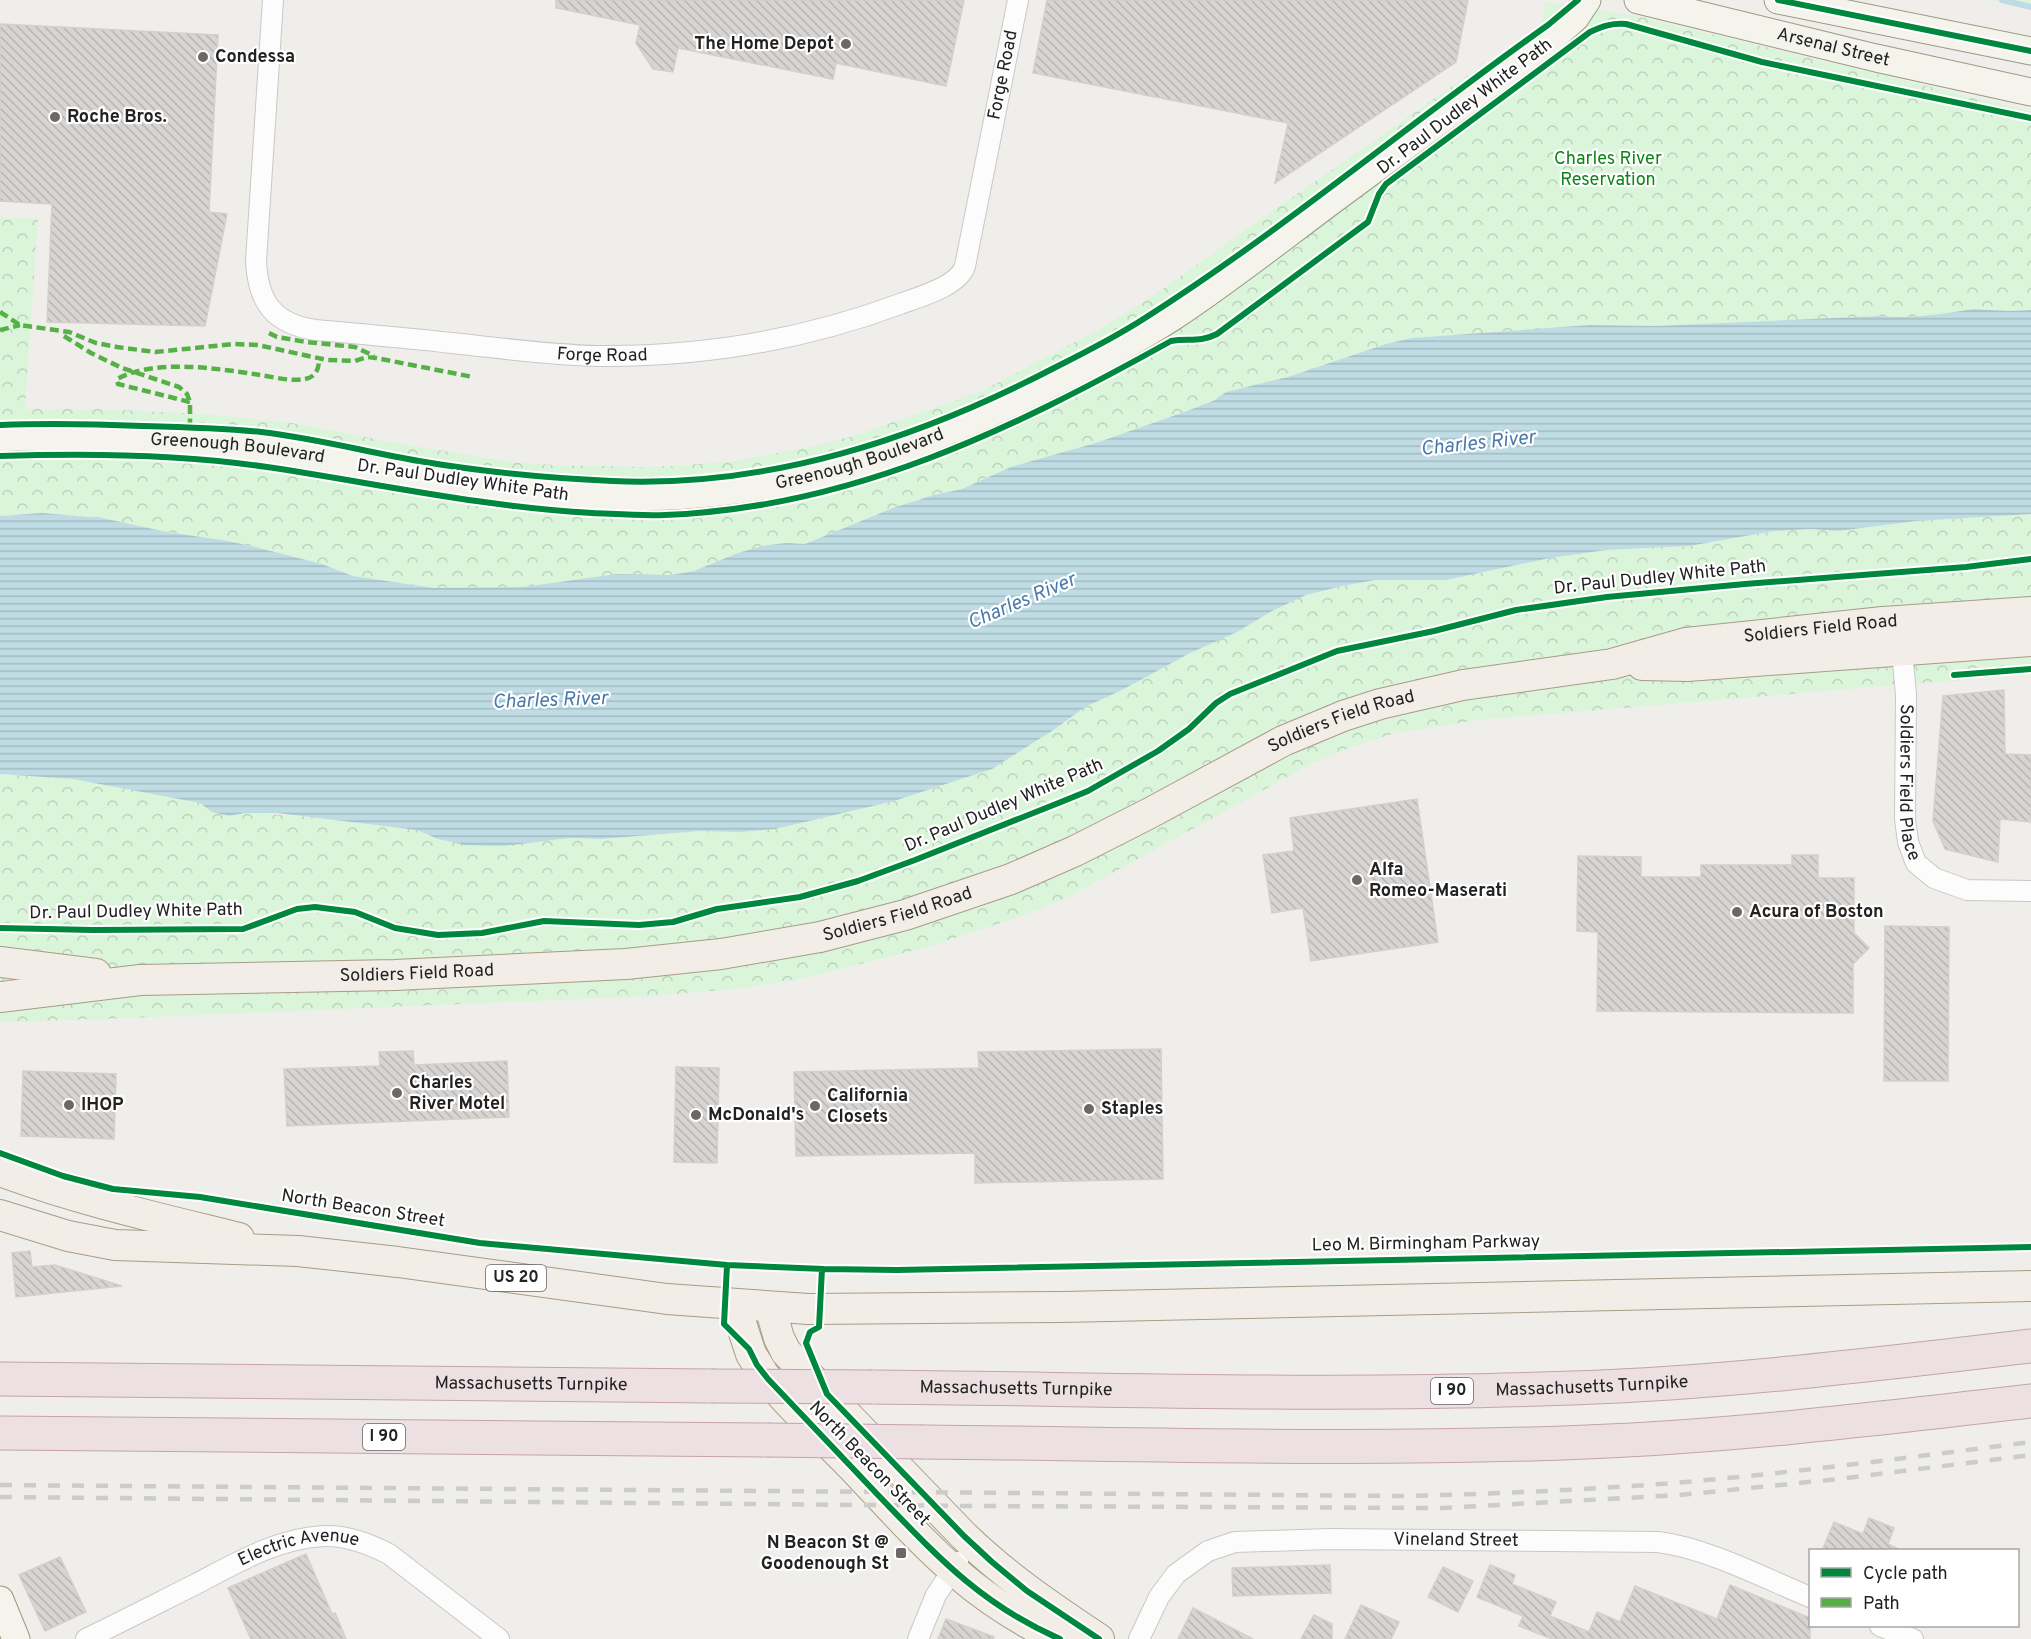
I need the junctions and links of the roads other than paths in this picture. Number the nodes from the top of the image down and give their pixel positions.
1 (273, 0) edge
2 (1018, 0) edge
3 (1587, 0) edge
4 (1638, 0) edge
5 (1778, 0) edge
6 (2031, 51) edge
7 (2031, 92) edge
8 (0, 438) edge
9 (2031, 634) edge
10 (1902, 651) junction
11 (1612, 664) junction
12 (2031, 891) edge
13 (0, 962) edge
14 (140, 980) junction
15 (0, 997) edge
16 (0, 1171) edge
17 (0, 1215) edge
18 (298, 1251) junction
19 (2031, 1286) edge
20 (735, 1305) junction
21 (770, 1307) junction
22 (2031, 1346) edge
23 (0, 1379) edge
24 (2031, 1401) edge
25 (0, 1433) edge
26 (971, 1543) junction
27 (952, 1571) junction
28 (1809, 1597) edge
29 (0, 1600) edge
30 (1883, 1627) edge
31 (16, 1639) edge
32 (86, 1639) edge
33 (499, 1639) edge
34 (918, 1639) edge
35 (1060, 1639) edge
36 (1099, 1639) edge
37 (1139, 1639) edge
38 (1913, 1639) edge

1 - 2 street, Forge Road
3 - 8 street, Greenough Boulevard
4 - 7 street, Arsenal Street
5 - 6 street, Arsenal Street
9 - 10 main road, Soldiers Field Road
9 - 11 main road, Soldiers Field Road
10 - 11 main road, Soldiers Field Road
10 - 12 street, Soldiers Field Place
11 - 14 main road, Soldiers Field Road
13 - 14 main road, Soldiers Field Road
14 - 15 main road, Soldiers Field Road
16 - 18 main road, US 20
17 - 18 main road, US 20
18 - 20 main road, US 20
19 - 21 main road
20 - 21 main road, US 20
20 - 27 main road, North Beacon Street
21 - 26 main road, North Beacon Street
22 - 23 highway, Massachusetts Turnpike / I 90, bridge
24 - 25 highway, I 90, bridge
26 - 27 street
26 - 36 main road, North Beacon Street
27 - 34 street
27 - 35 main road, North Beacon Street
28 - 37 street, Vineland Street
29 - 31 street
30 - 38 street
32 - 33 street, Electric Avenue

